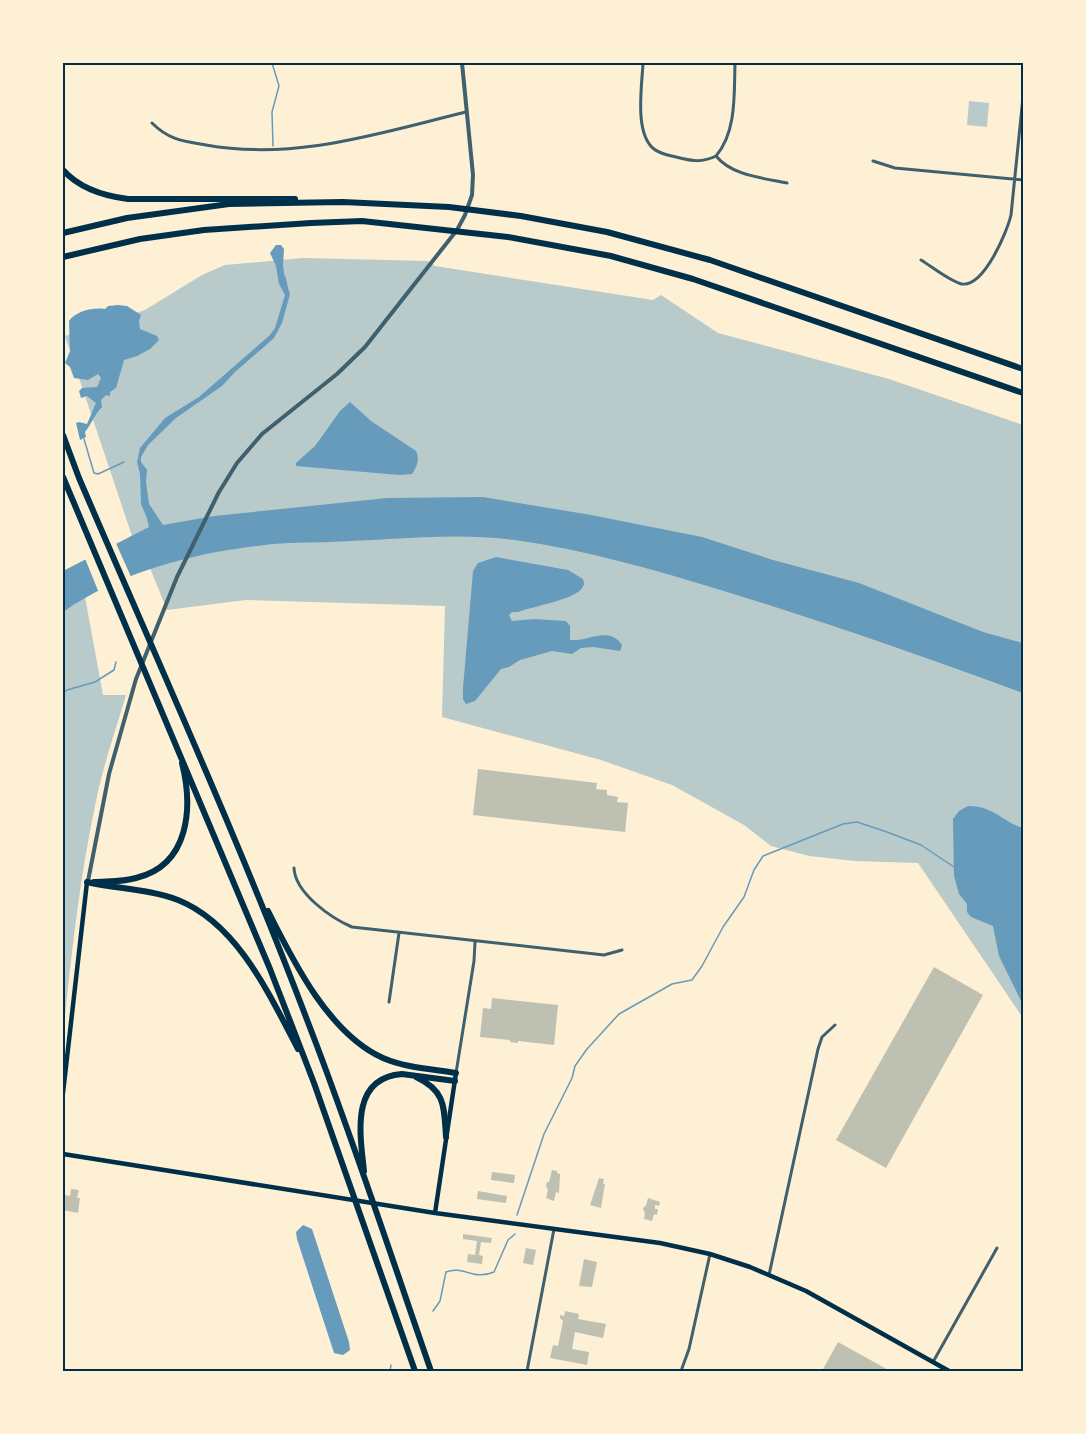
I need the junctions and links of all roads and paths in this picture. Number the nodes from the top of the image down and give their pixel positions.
1 (462, 63) edge
2 (643, 63) edge
3 (735, 63) edge
4 (1023, 97) edge
5 (468, 111) junction
6 (152, 123) dead end
7 (716, 156) junction
8 (873, 161) dead end
9 (63, 170) edge
10 (1014, 179) junction
11 (1023, 180) edge
12 (787, 183) dead end
13 (343, 202) junction
14 (63, 233) edge
15 (63, 259) edge
16 (921, 260) dead end
17 (1023, 369) edge
18 (1023, 393) edge
19 (63, 435) edge
20 (63, 477) edge
21 (176, 742) junction
22 (294, 868) dead end
23 (247, 870) junction
24 (87, 882) junction
25 (399, 933) junction
26 (475, 942) junction
27 (622, 950) dead end
28 (389, 1002) dead end
29 (835, 1025) dead end
30 (310, 1073) junction
31 (410, 1074) junction
32 (456, 1077) junction
33 (63, 1093) edge
34 (446, 1137) junction
35 (63, 1154) edge
36 (366, 1183) junction
37 (435, 1212) junction
38 (554, 1229) junction
39 (997, 1248) dead end
40 (710, 1254) junction
41 (770, 1275) junction
42 (933, 1362) junction
43 (415, 1371) edge
44 (431, 1371) edge
45 (526, 1371) edge
46 (681, 1371) edge
47 (949, 1371) edge

1 - 5 street
2 - 7 street
3 - 7 street
4 - 10 street
5 - 6 street
5 - 24 street
7 - 12 street
8 - 10 street
9 - 13 highway
10 - 11 street
10 - 16 street
13 - 14 highway
13 - 17 highway
15 - 18 highway
19 - 23 highway
20 - 21 highway
21 - 24 highway
21 - 30 highway
22 - 25 street
23 - 32 highway
23 - 36 highway
24 - 30 highway
24 - 33 main road
25 - 26 street
25 - 28 street
26 - 27 street
26 - 32 street
29 - 41 street
30 - 43 highway
31 - 32 highway
31 - 34 highway
31 - 36 highway
32 - 34 main road
34 - 37 main road
35 - 37 main road
36 - 44 highway
37 - 38 main road
38 - 40 main road
38 - 45 street
39 - 42 street
40 - 41 main road
40 - 46 street
41 - 42 main road
42 - 47 main road

